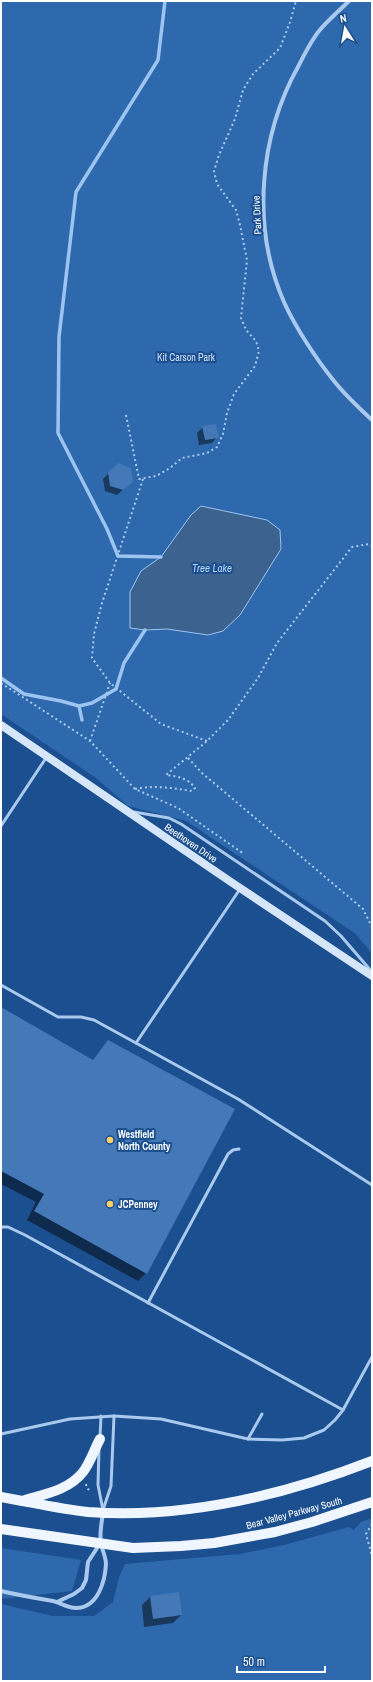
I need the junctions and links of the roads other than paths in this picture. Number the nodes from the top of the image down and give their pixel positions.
1 (349, 1) edge
2 (372, 420) edge
3 (1, 725) edge
4 (47, 756) junction
5 (126, 811) junction
6 (1, 825) edge
7 (240, 889) junction
8 (372, 972) edge
9 (372, 976) edge
10 (1, 985) edge
11 (136, 1043) junction
12 (239, 1149) dead end
13 (372, 1185) edge
14 (1, 1227) edge
15 (148, 1303) junction
16 (372, 1357) edge
17 (343, 1410) junction
18 (262, 1414) dead end
19 (101, 1416) junction
20 (114, 1416) junction
21 (1, 1434) edge
22 (100, 1439) junction
23 (248, 1439) junction
24 (372, 1461) edge
25 (1, 1497) edge
26 (23, 1501) junction
27 (372, 1502) edge
28 (103, 1512) junction
29 (1, 1529) edge
30 (100, 1543) junction
31 (1, 1591) edge
32 (57, 1602) junction

1 - 2 street, Park Drive
3 - 4 main road, Beethoven Drive
4 - 5 main road, Beethoven Drive
4 - 6 lane
5 - 7 main road, Beethoven Drive
5 - 8 lane
7 - 9 main road, Beethoven Drive
7 - 11 lane
10 - 11 lane
11 - 13 lane
12 - 15 lane
14 - 15 lane
15 - 17 lane
16 - 17 lane
17 - 23 lane
18 - 23 lane
19 - 20 lane
19 - 21 lane
19 - 22 lane
20 - 23 lane
20 - 28 lane
22 - 26 main road
22 - 28 lane
24 - 28 main road
25 - 26 main road
26 - 28 main road
27 - 30 main road, Bear Valley Parkway South
28 - 30 street
29 - 30 main road, Bear Valley Parkway South
30 - 32 street
30 - 32 street
31 - 32 street

